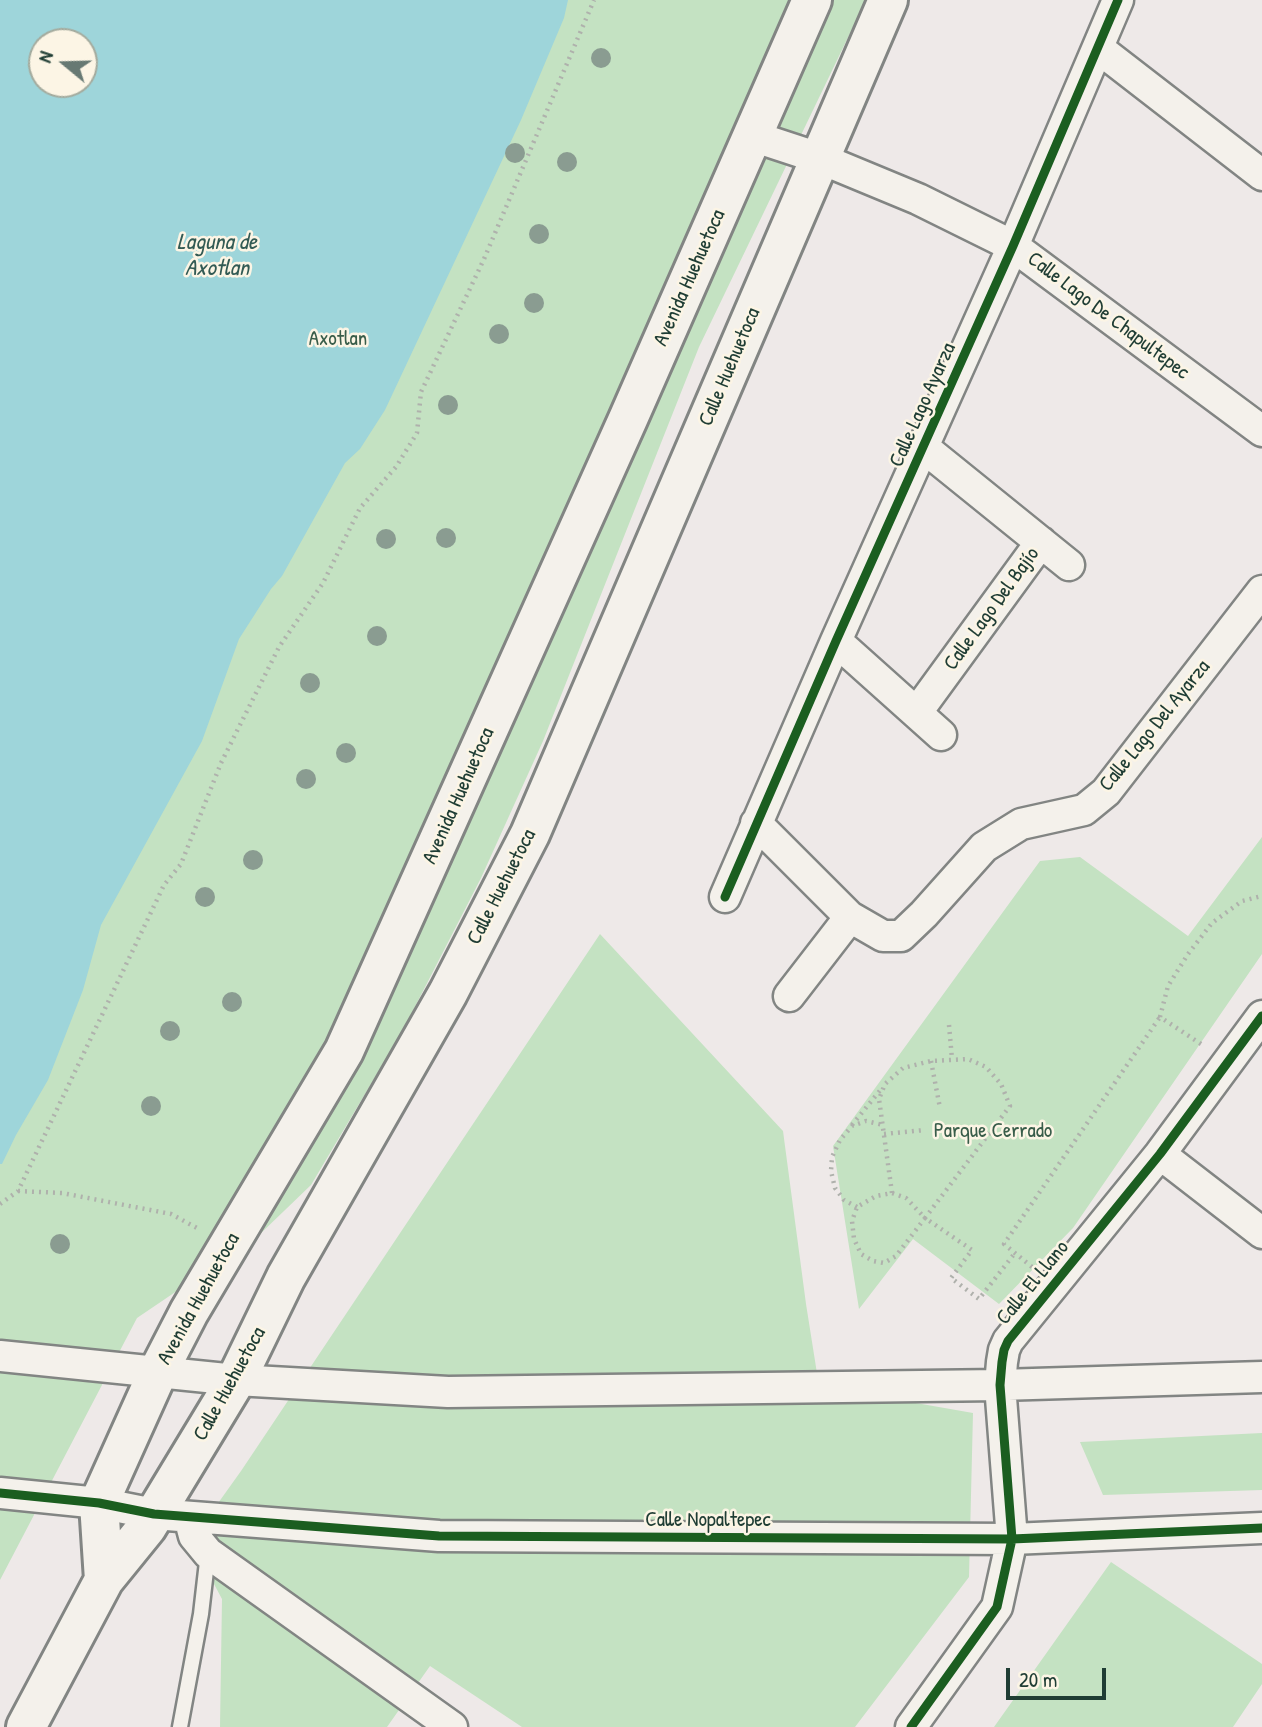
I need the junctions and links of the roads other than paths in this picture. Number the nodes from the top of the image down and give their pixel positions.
1 (811, 0) edge
2 (888, 0) edge
3 (1118, 0) edge
4 (1097, 48) junction
5 (752, 136) junction
6 (819, 158) junction
7 (1262, 175) edge
8 (1013, 246) junction
9 (1262, 431) edge
10 (923, 447) junction
11 (1041, 542) junction
12 (1069, 565) dead end
13 (1262, 591) edge
14 (836, 641) junction
15 (917, 712) junction
16 (942, 735) dead end
17 (756, 823) junction
18 (725, 897) dead end
19 (850, 917) junction
20 (789, 996) dead end
21 (1257, 1033) edge
22 (1160, 1154) junction
23 (1262, 1233) edge
24 (0, 1356) edge
25 (158, 1372) junction
26 (1262, 1377) edge
27 (236, 1380) junction
28 (1000, 1385) junction
29 (0, 1493) edge
30 (99, 1503) junction
31 (172, 1515) junction
32 (1262, 1528) edge
33 (1012, 1539) junction
34 (208, 1553) junction
35 (104, 1580) junction
36 (26, 1727) edge
37 (180, 1727) edge
38 (452, 1727) edge
39 (911, 1727) edge

1 - 5 main road, Avenida Huehuetoca
2 - 6 main road, Calle Huehuetoca
3 - 4 street, Calle Lago Ayarza
4 - 7 street
4 - 8 street, Calle Lago Ayarza
5 - 6 street, Calle Lago De Chapultepec
5 - 25 main road, Avenida Huehuetoca
6 - 8 street, Calle Lago De Chapultepec
6 - 27 main road, Calle Huehuetoca
8 - 9 street, Calle Lago De Chapultepec
8 - 10 street, Calle Lago Ayarza
10 - 11 street, Calle Lago Del Bajío
10 - 14 street, Calle Lago Ayarza
11 - 12 street
11 - 15 street, Calle Lago Del Bajío
13 - 19 street, Calle Lago Del Ayarza
14 - 15 street
14 - 17 street, Calle Lago Ayarza
15 - 16 street
17 - 18 street, Calle Lago Ayarza
17 - 19 street
19 - 20 street
21 - 22 street, Calle El Llano
22 - 23 street
22 - 28 street, Calle El Llano
24 - 25 street
25 - 27 street
25 - 30 main road, Avenida Huehuetoca
26 - 28 street
27 - 28 street
27 - 31 main road, Calle Huehuetoca
28 - 33 street, Calle El Llano
29 - 30 street, Calle Nopaltepec
30 - 31 street, Calle Nopaltepec
30 - 35 main road, Avenida Huehuetoca
31 - 33 street, Calle Nopaltepec
31 - 34 street
31 - 35 main road, Calle Huehuetoca
32 - 33 street, Calle Nopaltepec
33 - 39 street, Calle El Llano
34 - 37 lane
34 - 38 street
35 - 36 main road, Calle Huehuetoca

